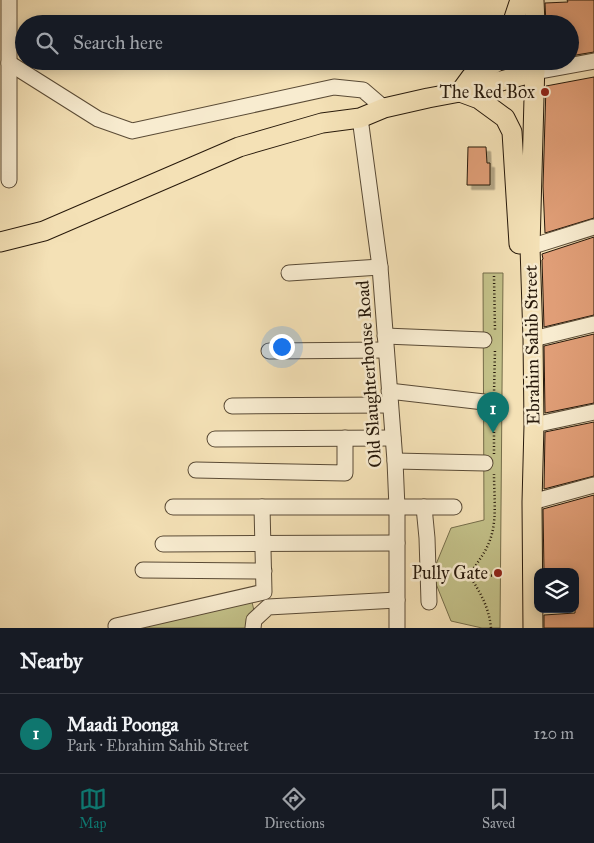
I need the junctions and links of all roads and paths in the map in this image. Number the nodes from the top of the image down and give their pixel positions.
1 (8, 0) edge
2 (520, 0) edge
3 (534, 0) edge
4 (515, 15) edge
5 (534, 15) edge
6 (594, 60) edge
7 (579, 62) edge
8 (8, 63) junction
9 (15, 67) edge
10 (19, 70) edge
11 (482, 70) edge
12 (526, 70) edge
13 (535, 70) edge
14 (460, 92) junction
15 (384, 108) junction
16 (360, 118) junction
17 (534, 129) junction
18 (512, 132) junction
19 (9, 180) dead end
20 (594, 227) edge
21 (0, 242) edge
22 (530, 247) junction
23 (380, 267) junction
24 (289, 273) dead end
25 (494, 276) dead end
26 (594, 324) edge
27 (491, 337) junction
28 (533, 339) junction
29 (386, 343) junction
30 (269, 351) dead end
31 (390, 398) junction
32 (491, 400) junction
33 (232, 406) dead end
34 (594, 412) edge
35 (534, 425) junction
36 (345, 438) junction
37 (393, 438) junction
38 (215, 439) dead end
39 (395, 461) junction
40 (491, 463) junction
41 (196, 470) dead end
42 (594, 485) edge
43 (532, 502) junction
44 (173, 507) dead end
45 (262, 507) junction
46 (424, 507) junction
47 (397, 508) junction
48 (454, 508) dead end
49 (263, 543) junction
50 (397, 543) junction
51 (164, 544) dead end
52 (142, 570) dead end
53 (264, 571) junction
54 (456, 574) dead end
55 (469, 575) junction
56 (500, 576) dead end
57 (397, 600) junction
58 (429, 602) dead end
59 (116, 626) dead end
60 (253, 628) edge
61 (398, 628) edge
62 (492, 628) edge
63 (521, 628) edge
64 (533, 628) edge

1 - 8 street
2 - 4 main road
3 - 5 main road
6 - 7 street
8 - 9 street
8 - 19 street
10 - 15 street
11 - 14 main road
12 - 14 main road
13 - 17 main road, Ebrahim Sahib Street
14 - 15 main road
14 - 18 main road
15 - 16 main road
16 - 21 main road
16 - 23 street, Old Slaughterhouse Road
17 - 18 main road
17 - 22 main road, Ebrahim Sahib Street
18 - 63 main road, Ebrahim Sahib Street
20 - 22 street
22 - 28 main road, Ebrahim Sahib Street
23 - 24 street
23 - 29 street, Old Slaughterhouse Road
25 - 27 path
26 - 28 street
27 - 29 street
27 - 32 path
28 - 35 main road, Ebrahim Sahib Street
29 - 30 street
29 - 31 street, Old Slaughterhouse Road
31 - 32 street
31 - 33 street
31 - 37 street, Old Slaughterhouse Road
32 - 40 path
34 - 35 street
35 - 43 main road, Ebrahim Sahib Street
36 - 37 street
36 - 38 street
36 - 41 street
37 - 39 street, Old Slaughterhouse Road
39 - 40 street
39 - 47 street, Old Slaughterhouse Road
40 - 55 path
42 - 43 street
43 - 64 main road, Ebrahim Sahib Street
44 - 45 street
45 - 47 street
45 - 49 street
46 - 47 street
46 - 48 street
46 - 58 street
47 - 50 street, Old Slaughterhouse Road
49 - 50 street
49 - 51 street
49 - 53 street
50 - 57 street, Old Slaughterhouse Road
52 - 53 street
53 - 59 street
54 - 55 path
55 - 56 path
55 - 62 path
57 - 60 street
57 - 61 street, Old Slaughterhouse Road

